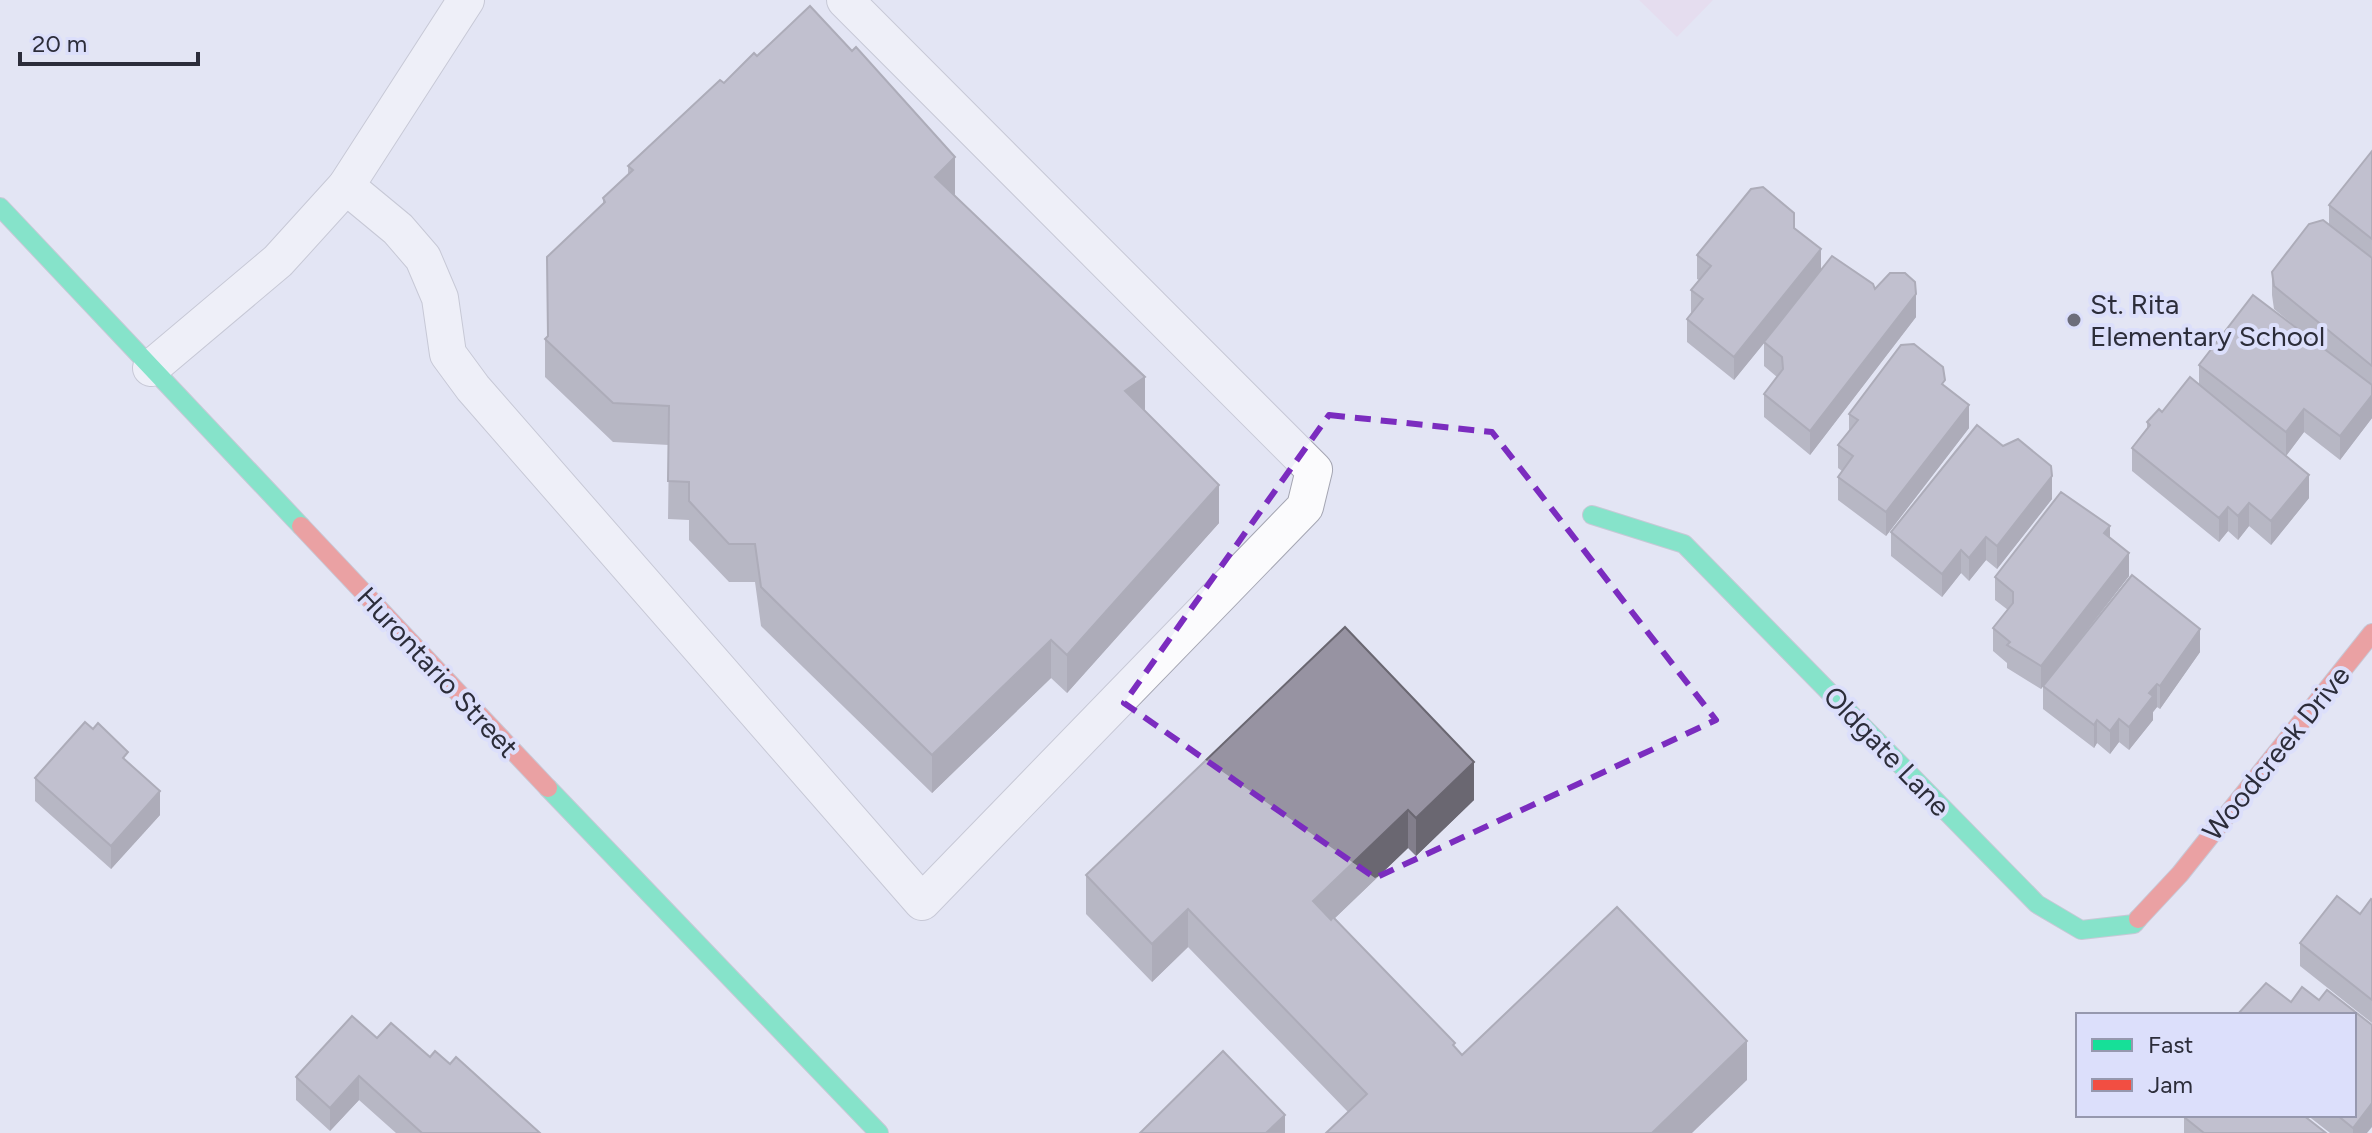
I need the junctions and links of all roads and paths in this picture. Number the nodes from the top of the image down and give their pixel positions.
1 (466, 0) edge
2 (845, 0) edge
3 (346, 186) junction
4 (0, 207) edge
5 (151, 368) junction
6 (1592, 515) dead end
7 (2372, 633) edge
8 (2180, 874) joint
9 (879, 1133) edge

1 - 3 lane
2 - 3 lane
3 - 5 lane
4 - 5 main road, Hurontario Street
5 - 9 main road, Hurontario Street
6 - 8 main road, Oldgate Lane
7 - 8 main road, Woodcreek Drive

